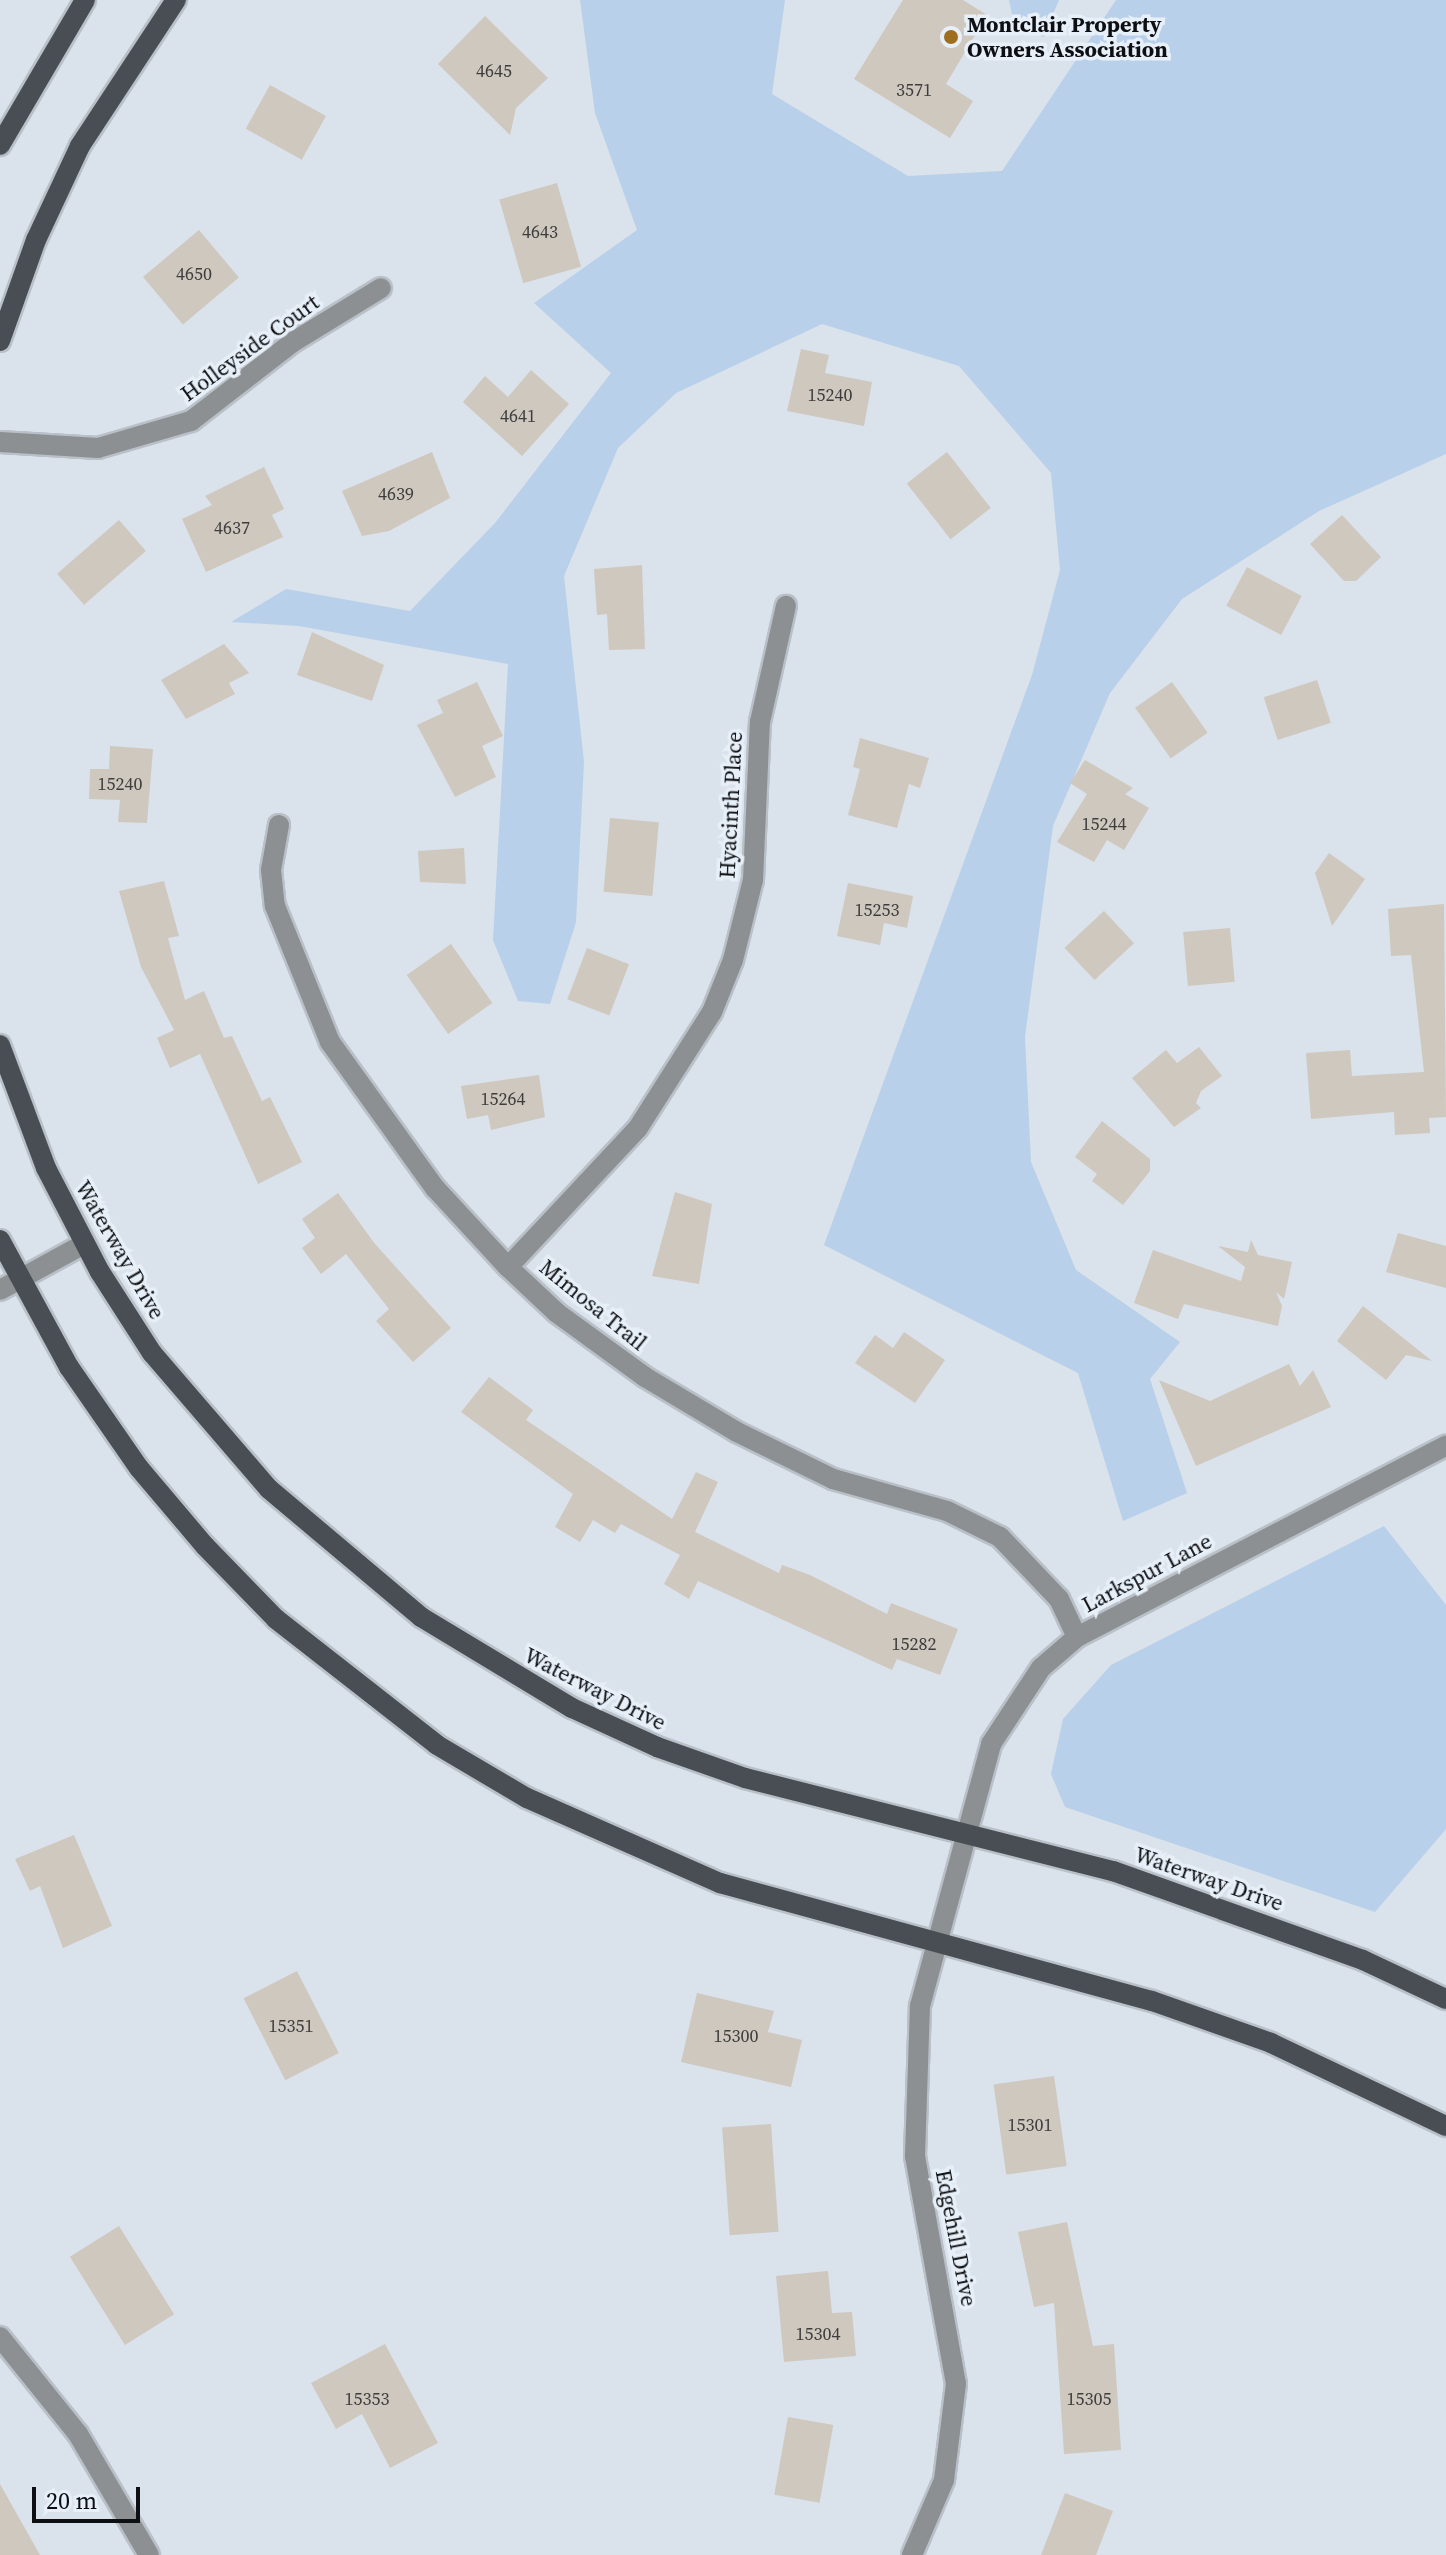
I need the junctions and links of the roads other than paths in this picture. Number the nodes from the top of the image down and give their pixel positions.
1 (85, 0) edge
2 (176, 0) edge
3 (0, 145) edge
4 (381, 288) dead end
5 (0, 341) edge
6 (0, 442) edge
7 (786, 606) dead end
8 (279, 825) dead end
9 (0, 1045) edge
10 (0, 1240) edge
11 (84, 1244) junction
12 (508, 1267) junction
13 (19, 1280) junction
14 (0, 1290) edge
15 (1446, 1446) edge
16 (1077, 1637) junction
17 (965, 1833) junction
18 (935, 1941) junction
19 (1446, 1999) edge
20 (1446, 2126) edge
21 (0, 2337) edge
22 (149, 2555) edge
23 (912, 2555) edge

1 - 3 main road
2 - 5 main road
4 - 6 street, Holleyside Court
7 - 12 street, Hyacinth Place
8 - 12 street, Mimosa Trail
9 - 11 main road, Waterway Drive
10 - 13 main road
11 - 13 street
11 - 17 main road, Waterway Drive
12 - 16 street, Mimosa Trail
13 - 14 street
13 - 18 main road
15 - 16 street, Larkspur Lane
16 - 17 street, Larkspur Lane
17 - 18 street, Edgehill Drive
17 - 19 main road, Waterway Drive
18 - 20 main road
18 - 23 street, Edgehill Drive
21 - 22 street

